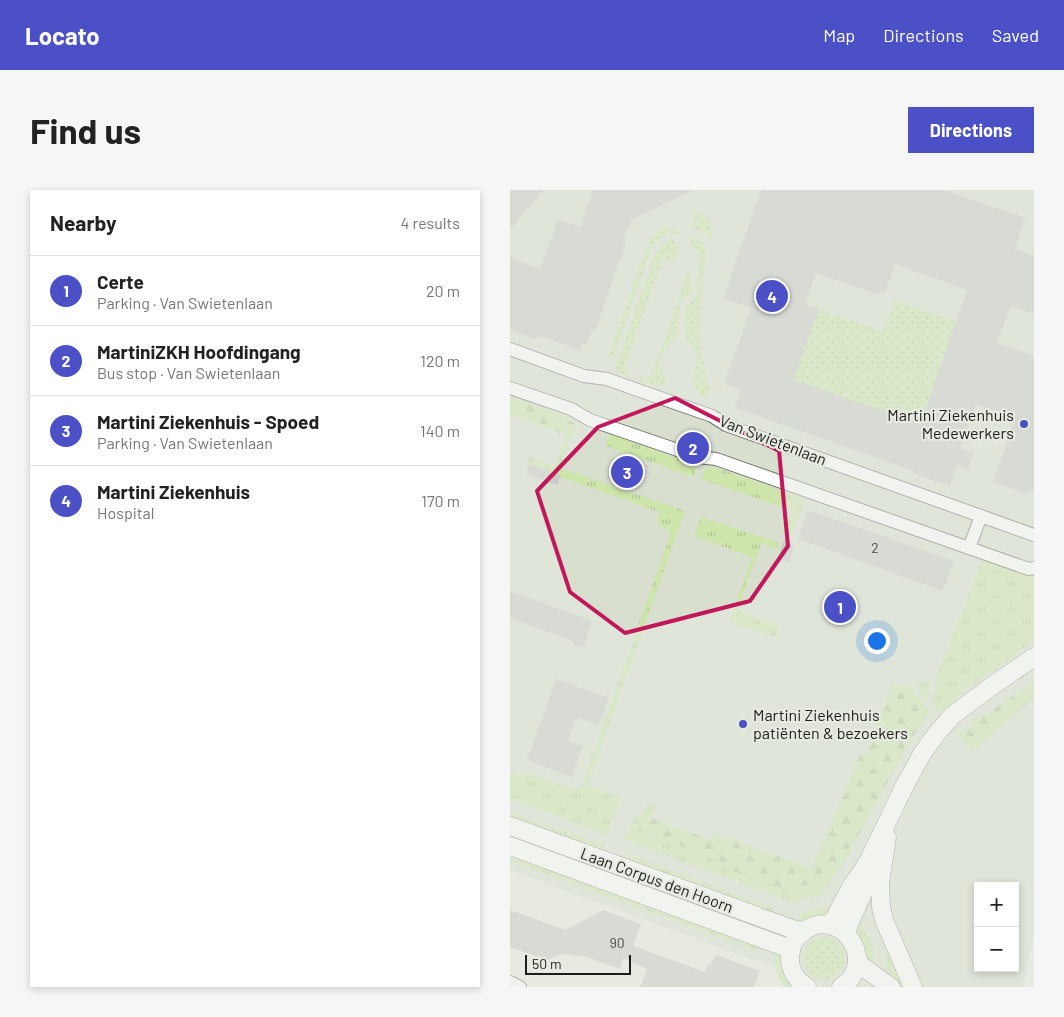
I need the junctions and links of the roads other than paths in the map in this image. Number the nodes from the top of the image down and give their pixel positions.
1 (510, 350) edge
2 (510, 388) edge
3 (981, 516) junction
4 (1034, 535) edge
5 (969, 548) junction
6 (1034, 568) edge
7 (1034, 657) edge
8 (895, 804) junction
9 (510, 826) edge
10 (510, 846) edge
11 (867, 864) junction
12 (829, 925) junction
13 (805, 930) junction
14 (848, 935) junction
15 (791, 952) junction
16 (857, 960) junction
17 (510, 982) edge
18 (850, 985) edge
19 (520, 987) edge
20 (806, 987) edge
21 (891, 987) edge
22 (913, 987) edge

1 - 3 street, Van Swietenlaan
2 - 5 street
3 - 4 street, Van Swietenlaan
3 - 5 street
5 - 6 street
7 - 8 main road
8 - 11 main road
8 - 22 main road
9 - 13 main road, Laan Corpus den Hoorn
10 - 15 main road, Laan Corpus den Hoorn
11 - 12 main road
11 - 14 main road
12 - 13 main road
12 - 14 main road
13 - 15 main road
14 - 16 main road
15 - 20 main road
16 - 18 main road
16 - 21 main road
17 - 19 street

